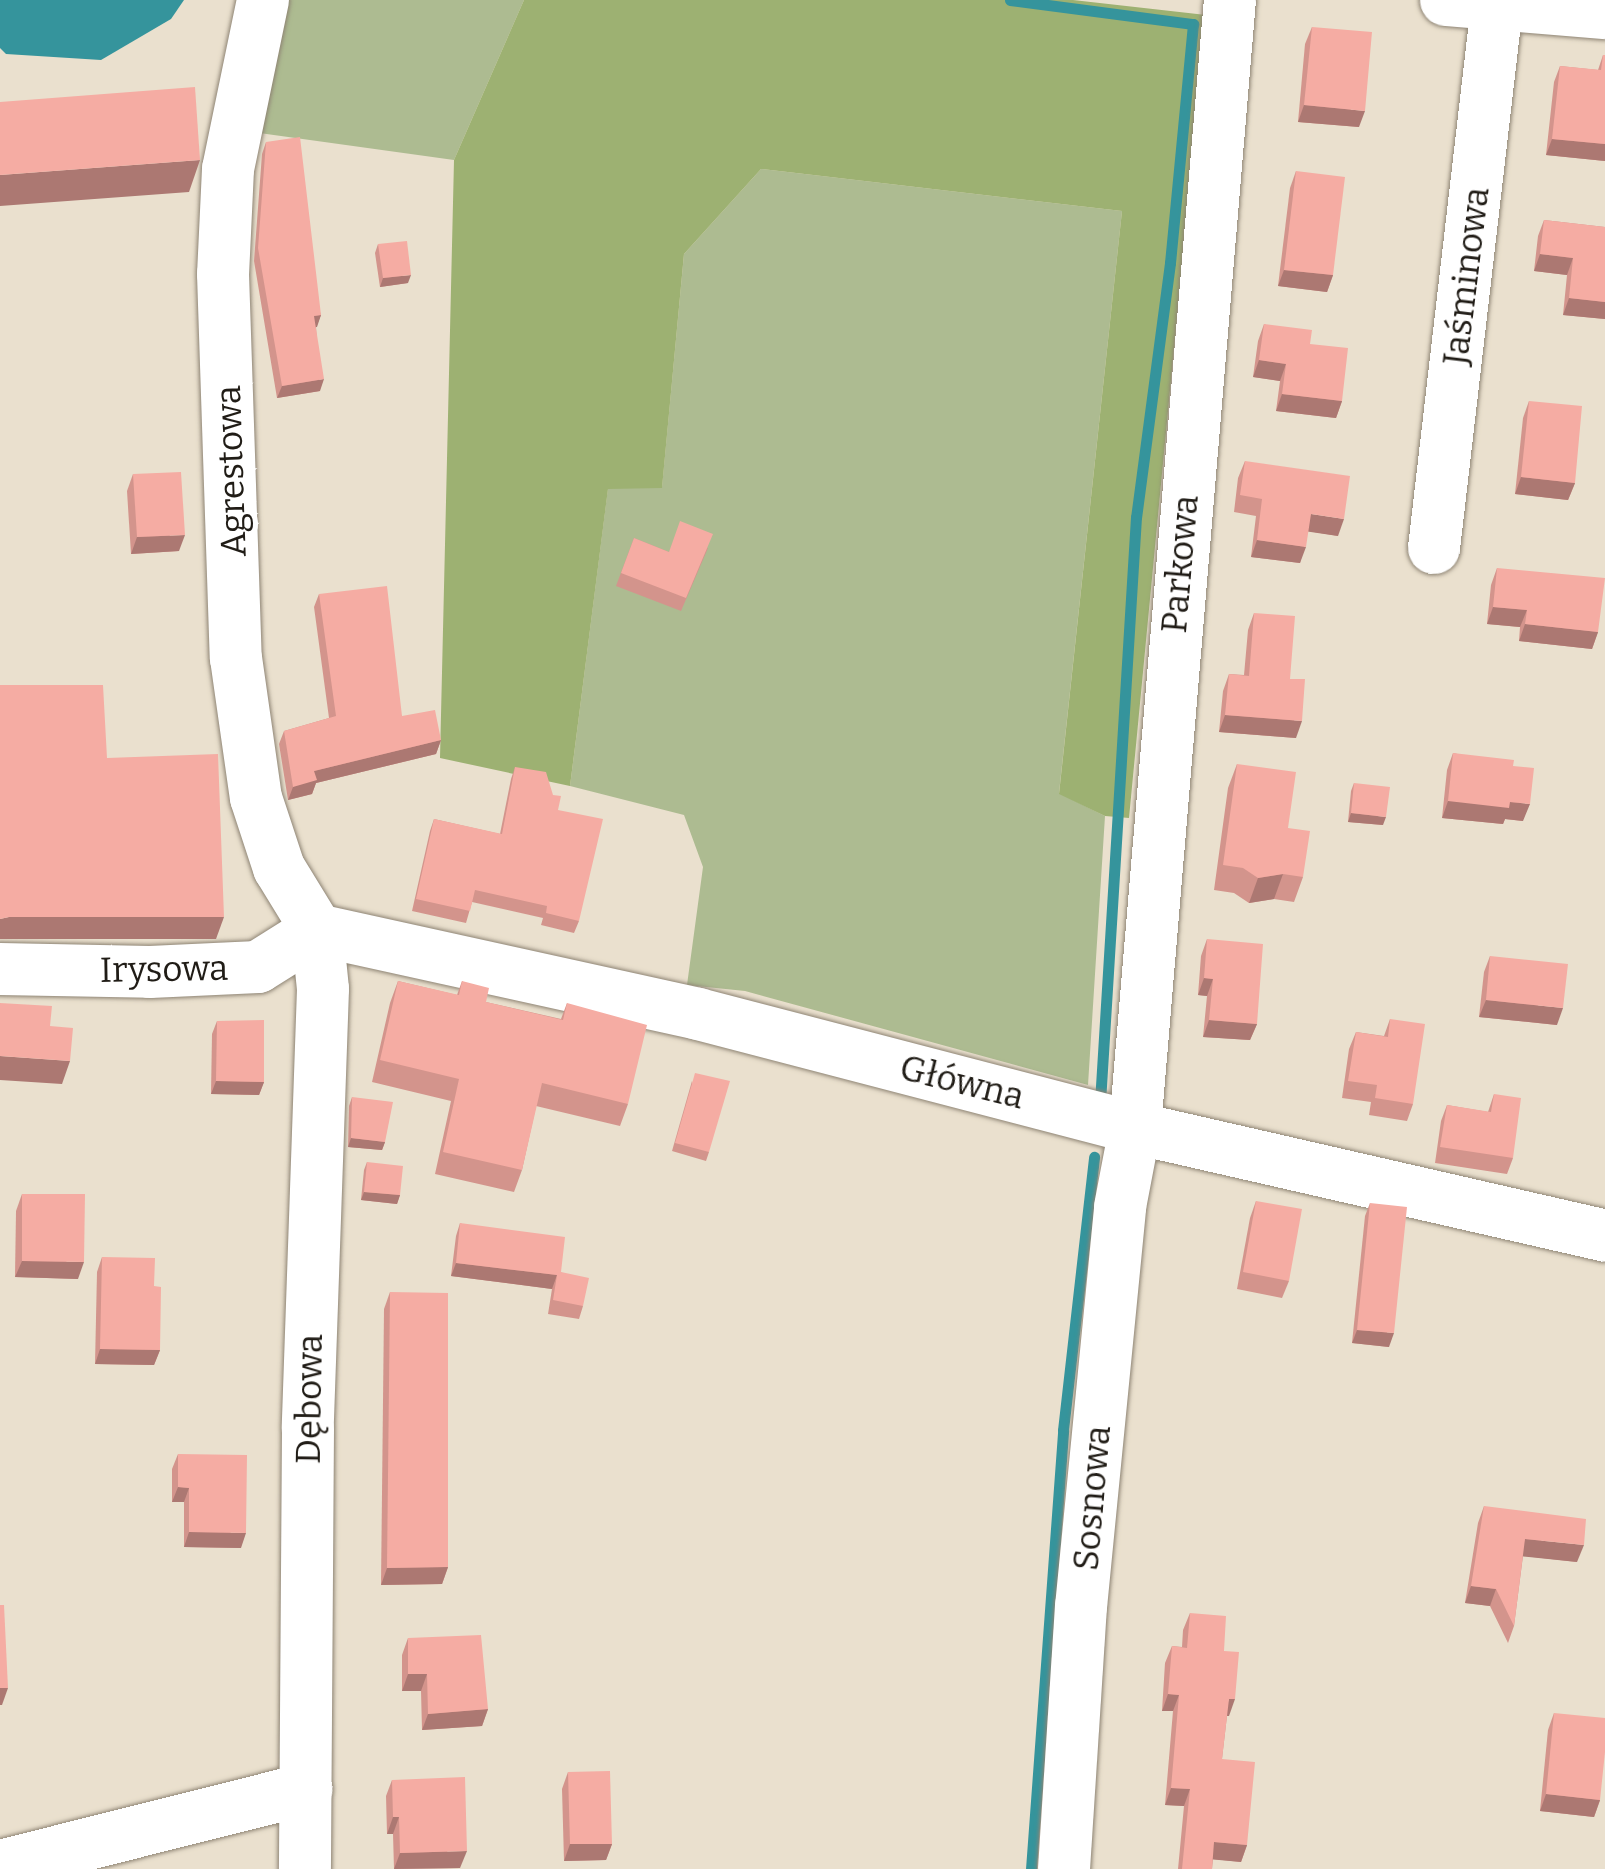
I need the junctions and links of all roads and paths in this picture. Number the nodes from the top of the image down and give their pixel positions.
1 (263, 0) edge
2 (1230, 0) edge
3 (1446, 0) edge
4 (1498, 5) junction
5 (1605, 12) edge
6 (1434, 548) dead end
7 (318, 930) junction
8 (0, 970) edge
9 (1135, 1128) junction
10 (1605, 1236) edge
11 (306, 1789) junction
12 (0, 1866) edge
13 (306, 1869) edge
14 (1064, 1869) edge

1 - 7 street, Agrestowa
2 - 9 street, Parkowa
3 - 4 street
4 - 5 street
4 - 6 street, Jaśminowa
7 - 8 street, Irysowa
7 - 9 street, Główna
7 - 11 street, Dębowa
9 - 10 street, Główna
9 - 14 street, Sosnowa
11 - 12 street
11 - 13 street, Dębowa

